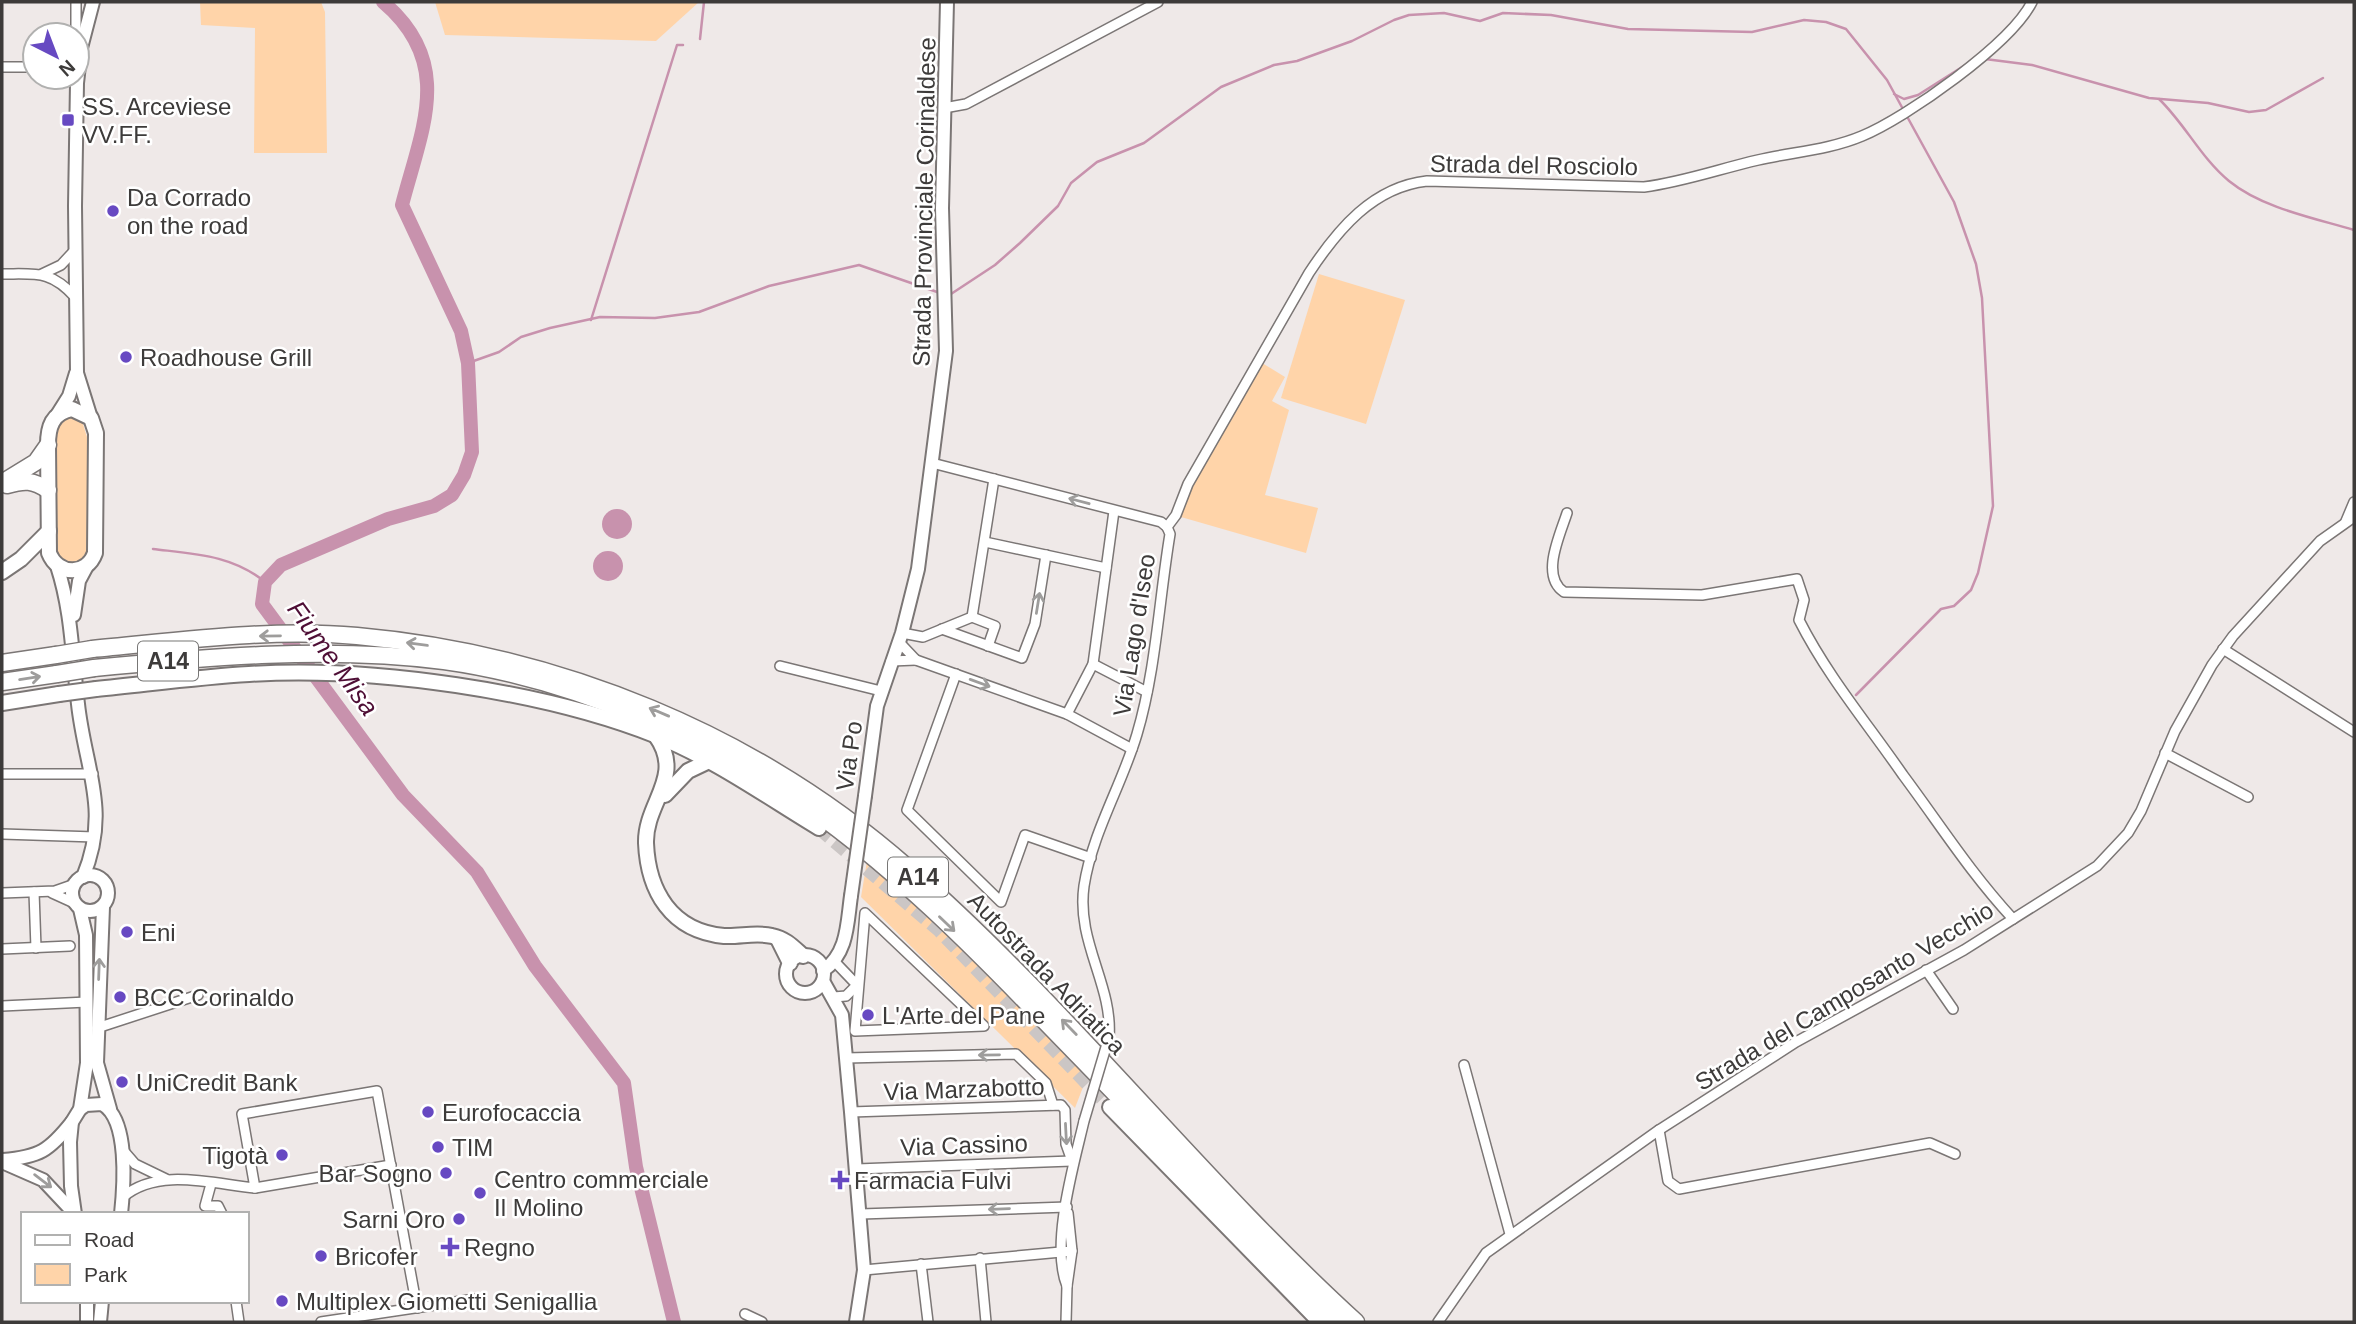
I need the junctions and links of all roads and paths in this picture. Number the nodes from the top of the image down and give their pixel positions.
1 (947, 2) edge
2 (1158, 2) edge
3 (2032, 2) edge
4 (96, 6) edge
5 (76, 7) edge
6 (2, 67) edge
7 (21, 67) edge
8 (76, 91) edge
9 (944, 108) junction
10 (75, 250) junction
11 (2, 274) edge
12 (42, 274) junction
13 (75, 297) junction
14 (77, 373) junction
15 (57, 415) junction
16 (90, 418) junction
17 (48, 445) junction
18 (932, 463) junction
19 (994, 479) junction
20 (2, 485) edge
21 (48, 490) junction
22 (2354, 502) edge
23 (1114, 511) junction
24 (1567, 513) dead end
25 (2350, 519) edge
26 (1167, 527) junction
27 (48, 531) junction
28 (985, 542) junction
29 (1046, 555) junction
30 (21, 559) junction
31 (54, 562) junction
32 (87, 566) junction
33 (1106, 568) junction
34 (918, 569) joint
35 (2, 572) edge
36 (972, 617) junction
37 (72, 625) junction
38 (942, 629) junction
39 (901, 638) junction
40 (988, 646) junction
41 (2224, 649) junction
42 (916, 660) junction
43 (891, 661) junction
44 (2, 663) edge
45 (1093, 664) junction
46 (780, 666) dead end
47 (956, 674) junction
48 (2, 682) edge
49 (881, 691) junction
50 (1147, 692) junction
51 (2, 703) edge
52 (1067, 714) junction
53 (2354, 732) edge
54 (656, 736) junction
55 (686, 749) junction
56 (1132, 749) junction
57 (2165, 753) junction
58 (668, 759) junction
59 (709, 761) junction
60 (688, 771) junction
61 (2, 774) edge
62 (93, 774) junction
63 (2248, 797) dead end
64 (654, 810) junction
65 (818, 828) tunnel mouth
66 (2, 834) edge
67 (94, 843) junction
68 (1091, 858) junction
69 (100, 878) junction
70 (79, 880) junction
71 (47, 891) junction
72 (34, 892) junction
73 (2, 893) edge
74 (77, 906) junction
75 (103, 907) junction
76 (2012, 919) junction
77 (71, 946) dead end
78 (36, 947) junction
79 (2, 949) edge
80 (838, 957) junction
81 (811, 966) junction
82 (1926, 971) junction
83 (857, 985) junction
84 (811, 992) junction
85 (198, 995) dead end
86 (834, 997) junction
87 (87, 1002) junction
88 (2, 1006) edge
89 (1952, 1009) dead end
90 (97, 1028) junction
91 (846, 1058) junction
92 (1464, 1065) dead end
93 (1053, 1105) junction
94 (1110, 1107) tunnel mouth
95 (80, 1109) junction
96 (110, 1109) junction
97 (851, 1112) junction
98 (72, 1122) junction
99 (1659, 1130) junction
100 (122, 1149) junction
101 (1955, 1154) dead end
102 (2, 1161) edge
103 (1072, 1161) junction
104 (391, 1165) junction
105 (857, 1169) junction
106 (168, 1180) junction
107 (211, 1184) junction
108 (255, 1188) junction
109 (123, 1197) junction
110 (1067, 1207) junction
111 (73, 1212) edge
112 (75, 1212) edge
113 (121, 1212) edge
114 (221, 1212) edge
115 (861, 1214) junction
116 (1510, 1234) junction
117 (1072, 1251) junction
118 (1061, 1252) junction
119 (980, 1258) junction
120 (921, 1265) junction
121 (864, 1270) junction
122 (1067, 1286) junction
123 (475, 1299) dead end
124 (87, 1303) edge
125 (102, 1303) edge
126 (236, 1303) edge
127 (416, 1308) junction
128 (745, 1314) dead end
129 (87, 1322) edge
130 (100, 1322) edge
131 (239, 1322) edge
132 (321, 1322) edge
133 (762, 1322) edge
134 (856, 1322) edge
135 (928, 1322) edge
136 (986, 1322) edge
137 (1066, 1322) edge
138 (1320, 1322) edge
139 (1336, 1322) edge
140 (1356, 1322) edge
141 (1438, 1322) edge

1 - 9 main road, Strada Provinciale Corinaldese
2 - 9 street
3 - 26 street, Strada del Rosciolo
4 - 5 street
6 - 7 street
8 - 10 main road
9 - 18 main road, Strada Provinciale Corinaldese
10 - 12 street
10 - 13 main road
11 - 12 street
12 - 13 street
13 - 14 main road
14 - 15 main road
14 - 16 main road
15 - 16 main road
15 - 17 main road
16 - 32 main road
17 - 20 highway
17 - 21 main road
18 - 19 street
18 - 34 main road, Strada Provinciale Corinaldese
23 -> 19 street
19 - 28 street
20 - 21 highway
21 - 27 main road
22 - 25 street
23 - 26 street
23 - 33 street
24 - 76 street, Strada del Camposanto Vecchio
25 - 41 street, Strada del Camposanto Vecchio
26 - 50 street, Via Lago d'Iseo
27 - 30 main road
27 - 31 main road
28 - 29 street
28 - 36 street
29 - 33 street
40 -> 29 street
30 - 31 main road
30 - 35 main road
31 - 32 main road
31 - 37 main road
32 - 37 main road
33 - 45 street
34 - 39 main road, Via Po
36 - 38 street
36 - 40 street
37 - 62 main road
38 - 39 street
38 - 40 street
39 - 42 street
39 - 43 main road, Via Po
41 - 53 street
41 - 57 street, Strada del Camposanto Vecchio
42 - 43 street
42 - 47 street
43 - 49 main road, Via Po
140 -> 44 highway, Autostrada Adriatica / A14, bridge
45 - 50 street
45 - 52 street
46 - 49 street
47 -> 52 street
47 - 68 street
48 -> 139 highway, Autostrada Adriatica / A14, bridge
49 - 80 main road, Via Po, bridge
50 - 56 street, Via Lago d'Iseo
51 - 54 main road, bridge
52 - 56 street
54 - 55 main road
54 - 58 main road
55 - 58 main road
55 - 59 main road
55 - 60 main road
56 - 68 street, Via Lago d'Iseo
57 - 63 street
57 - 76 street, Strada del Camposanto Vecchio
58 - 64 main road
59 - 60 main road
59 - 65 main road
60 - 64 main road
61 - 62 street
62 - 67 main road
64 - 81 main road
66 - 67 street
67 - 69 main road
67 - 70 main road
68 - 103 street, Via Lago d'Iseo, bridge
69 - 70 main road
69 - 75 main road
70 - 71 street
70 - 74 main road
71 - 72 street
71 - 74 street
72 - 73 street
72 - 78 street
74 - 75 main road
74 - 87 main road
90 -> 75 main road
76 - 82 street, Strada del Camposanto Vecchio
77 - 78 street
78 - 79 street
80 - 81 main road
80 - 83 street
81 - 84 main road
81 - 84 main road
81 - 86 main road
82 - 89 street
82 - 99 street, Strada del Camposanto Vecchio
83 - 83 street
83 - 86 street
84 - 86 main road
85 - 90 street
86 - 91 main road
87 - 88 street
87 - 95 main road
90 - 96 main road
93 -> 91 street
91 - 97 main road
92 - 116 street
93 - 97 street, Via Marzabotto
93 -> 103 street, Via Marzabotto
94 - 138 main road
95 - 96 main road
95 - 98 main road
96 - 100 main road
97 - 105 main road
98 - 102 main road
98 - 112 main road
99 - 101 street
99 - 116 street, Strada del Camposanto Vecchio
100 - 106 street
100 - 109 main road
102 -> 111 main road
103 - 105 street, Via Cassino
103 - 110 street
104 - 108 street
104 - 108 street
104 - 127 street
105 - 115 main road
106 - 107 street
106 - 109 street
107 - 108 street
107 - 114 street
109 - 113 main road
110 -> 115 street
110 - 117 street
110 - 118 street
115 - 121 main road
116 - 141 street, Strada del Camposanto Vecchio
117 - 118 street
117 - 122 street
118 - 119 street
118 - 122 street
119 - 120 street
119 - 136 street
120 - 121 street
120 - 135 street
121 - 134 main road
122 - 137 street
123 - 127 street
124 - 129 main road
125 - 130 main road
126 - 131 street
127 - 132 street
128 - 133 street

